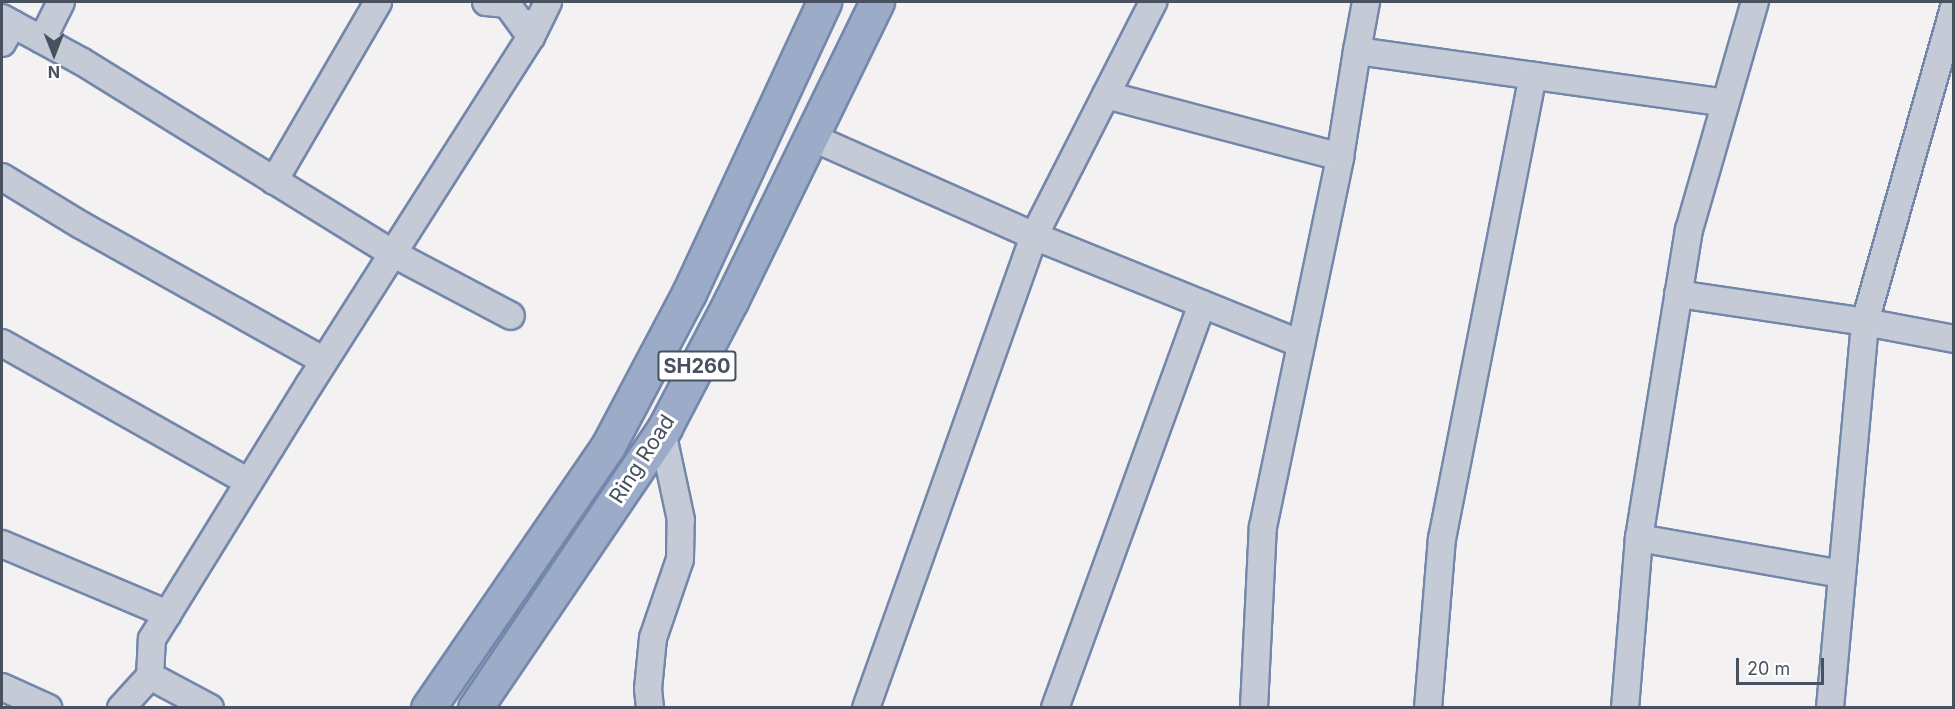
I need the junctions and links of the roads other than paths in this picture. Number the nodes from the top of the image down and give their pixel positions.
1 (61, 2) edge
2 (378, 2) edge
3 (486, 2) edge
4 (525, 2) edge
5 (548, 2) edge
6 (824, 2) edge
7 (877, 2) edge
8 (1153, 2) edge
9 (1366, 2) edge
10 (1755, 2) edge
11 (1953, 7) edge
12 (5, 28) edge
13 (531, 37) junction
14 (42, 40) junction
15 (1357, 51) junction
16 (1533, 76) junction
17 (1106, 94) junction
18 (1725, 103) junction
19 (811, 137) junction
20 (1340, 157) junction
21 (2, 177) edge
22 (274, 181) junction
23 (1034, 236) junction
24 (393, 254) junction
25 (1678, 294) junction
26 (1202, 304) junction
27 (511, 316) dead end
28 (1865, 322) junction
29 (1953, 339) edge
30 (1301, 344) junction
31 (3, 348) edge
32 (324, 361) junction
33 (662, 431) junction
34 (249, 482) junction
35 (1639, 538) junction
36 (2, 544) edge
37 (1842, 574) junction
38 (168, 614) junction
39 (150, 676) junction
40 (2, 687) edge
41 (48, 708) edge
42 (122, 708) edge
43 (210, 708) edge
44 (428, 708) edge
45 (475, 708) edge
46 (650, 708) edge
47 (866, 708) edge
48 (1055, 708) edge
49 (1254, 708) edge
50 (1428, 708) edge
51 (1626, 708) edge
52 (1830, 708) edge

1 - 14 street
2 - 22 street
3 - 13 street
4 - 13 street
5 - 13 street
6 - 44 highway, Ring Road / SH260
7 - 19 highway, Ring Road / SH260
8 - 17 street
9 - 15 street
10 - 18 street
11 - 28 street
12 - 14 street
13 - 24 street
14 - 22 street
15 - 16 street
15 - 20 street
16 - 18 street
16 - 50 street
17 - 20 street
17 - 23 street
18 - 25 street
19 - 23 street
19 - 33 highway, Ring Road / SH260
20 - 30 street
21 - 32 street
22 - 24 street
23 - 26 street
23 - 47 street
24 - 27 street
24 - 32 street
25 - 28 street
25 - 35 street
26 - 30 street
26 - 48 street
28 - 29 street
28 - 37 street
30 - 49 street
31 - 34 street
32 - 34 street
33 - 45 highway, Ring Road / SH260
33 - 46 street
34 - 38 street
35 - 37 street
35 - 51 street
36 - 38 street
37 - 52 street
38 - 39 street
39 - 42 street
39 - 43 street
40 - 41 street

